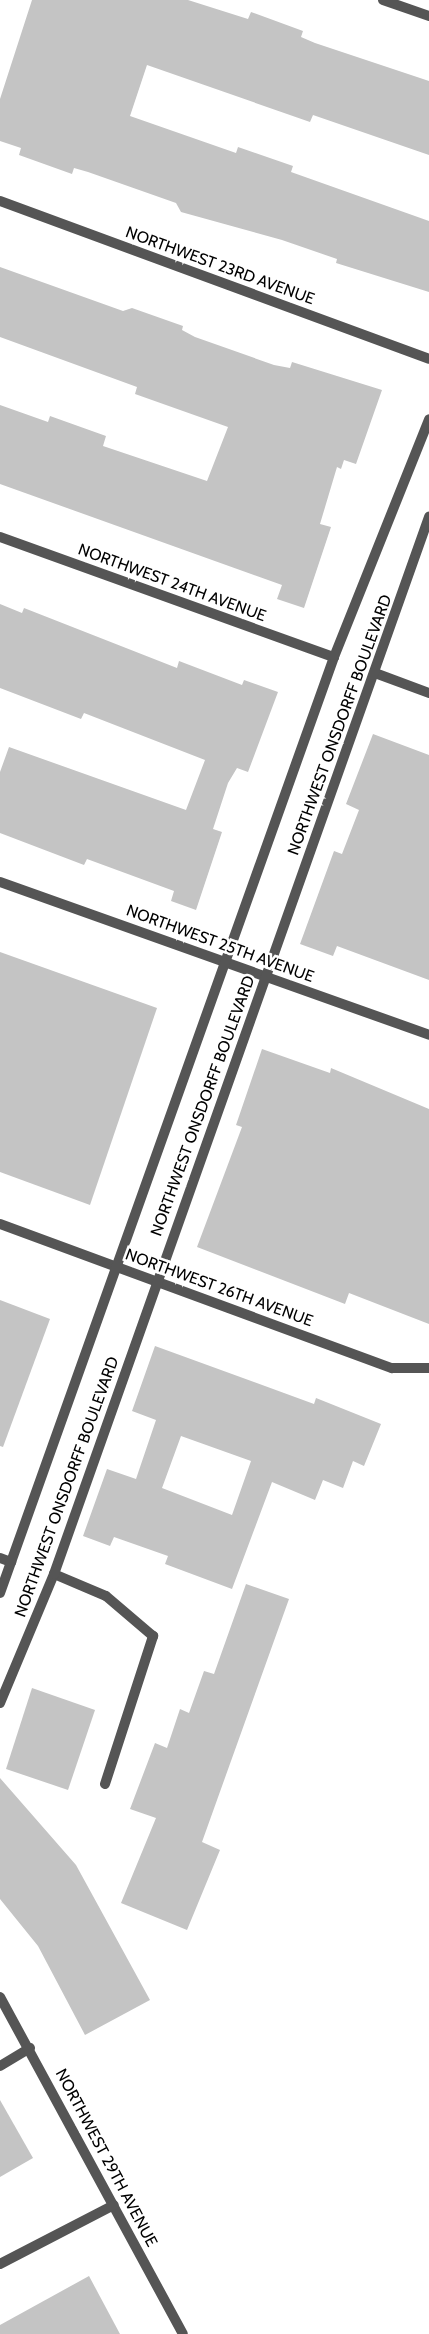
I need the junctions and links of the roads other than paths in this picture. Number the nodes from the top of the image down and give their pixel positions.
1 (383, 0) edge
2 (429, 16) edge
3 (0, 201) edge
4 (429, 359) edge
5 (429, 418) edge
6 (429, 517) edge
7 (0, 537) edge
8 (334, 658) junction
9 (375, 673) junction
10 (429, 693) edge
11 (0, 882) edge
12 (226, 963) junction
13 (265, 977) junction
14 (429, 1035) edge
15 (0, 1224) edge
16 (118, 1267) junction
17 (156, 1281) junction
18 (429, 1368) edge
19 (0, 1558) edge
20 (11, 1562) junction
21 (54, 1574) junction
22 (0, 1593) edge
23 (0, 1703) edge
24 (105, 1784) dead end
25 (0, 1997) edge
26 (30, 2048) junction
27 (0, 2066) edge
28 (114, 2205) junction
29 (0, 2264) edge
30 (184, 2334) edge

1 - 2 street
3 - 4 street, NORTHWEST 23RD AVENUE
5 - 8 street, NORTHWEST ONSDORFF BOULEVARD
6 - 9 street, NORTHWEST ONSDORFF BOULEVARD
7 - 8 street, NORTHWEST 24TH AVENUE
8 - 12 street, NORTHWEST ONSDORFF BOULEVARD
9 - 10 street
9 - 13 street, NORTHWEST ONSDORFF BOULEVARD
11 - 12 street, NORTHWEST 25TH AVENUE
12 - 13 street, NORTHWEST 25TH AVENUE
12 - 16 street, NORTHWEST ONSDORFF BOULEVARD
13 - 14 street, NORTHWEST 25TH AVENUE
13 - 17 street, NORTHWEST ONSDORFF BOULEVARD
15 - 16 street, NORTHWEST 26TH AVENUE
16 - 17 street, NORTHWEST 26TH AVENUE
16 - 20 street, NORTHWEST ONSDORFF BOULEVARD
17 - 18 street, NORTHWEST 26TH AVENUE
17 - 21 street, NORTHWEST ONSDORFF BOULEVARD
19 - 20 street
20 - 22 street, NORTHWEST ONSDORFF BOULEVARD
21 - 23 street, NORTHWEST ONSDORFF BOULEVARD
21 - 24 street
25 - 26 street, NORTHWEST 29TH AVENUE
26 - 27 street
26 - 28 street, NORTHWEST 29TH AVENUE
28 - 29 street
28 - 30 street, NORTHWEST 29TH AVENUE

